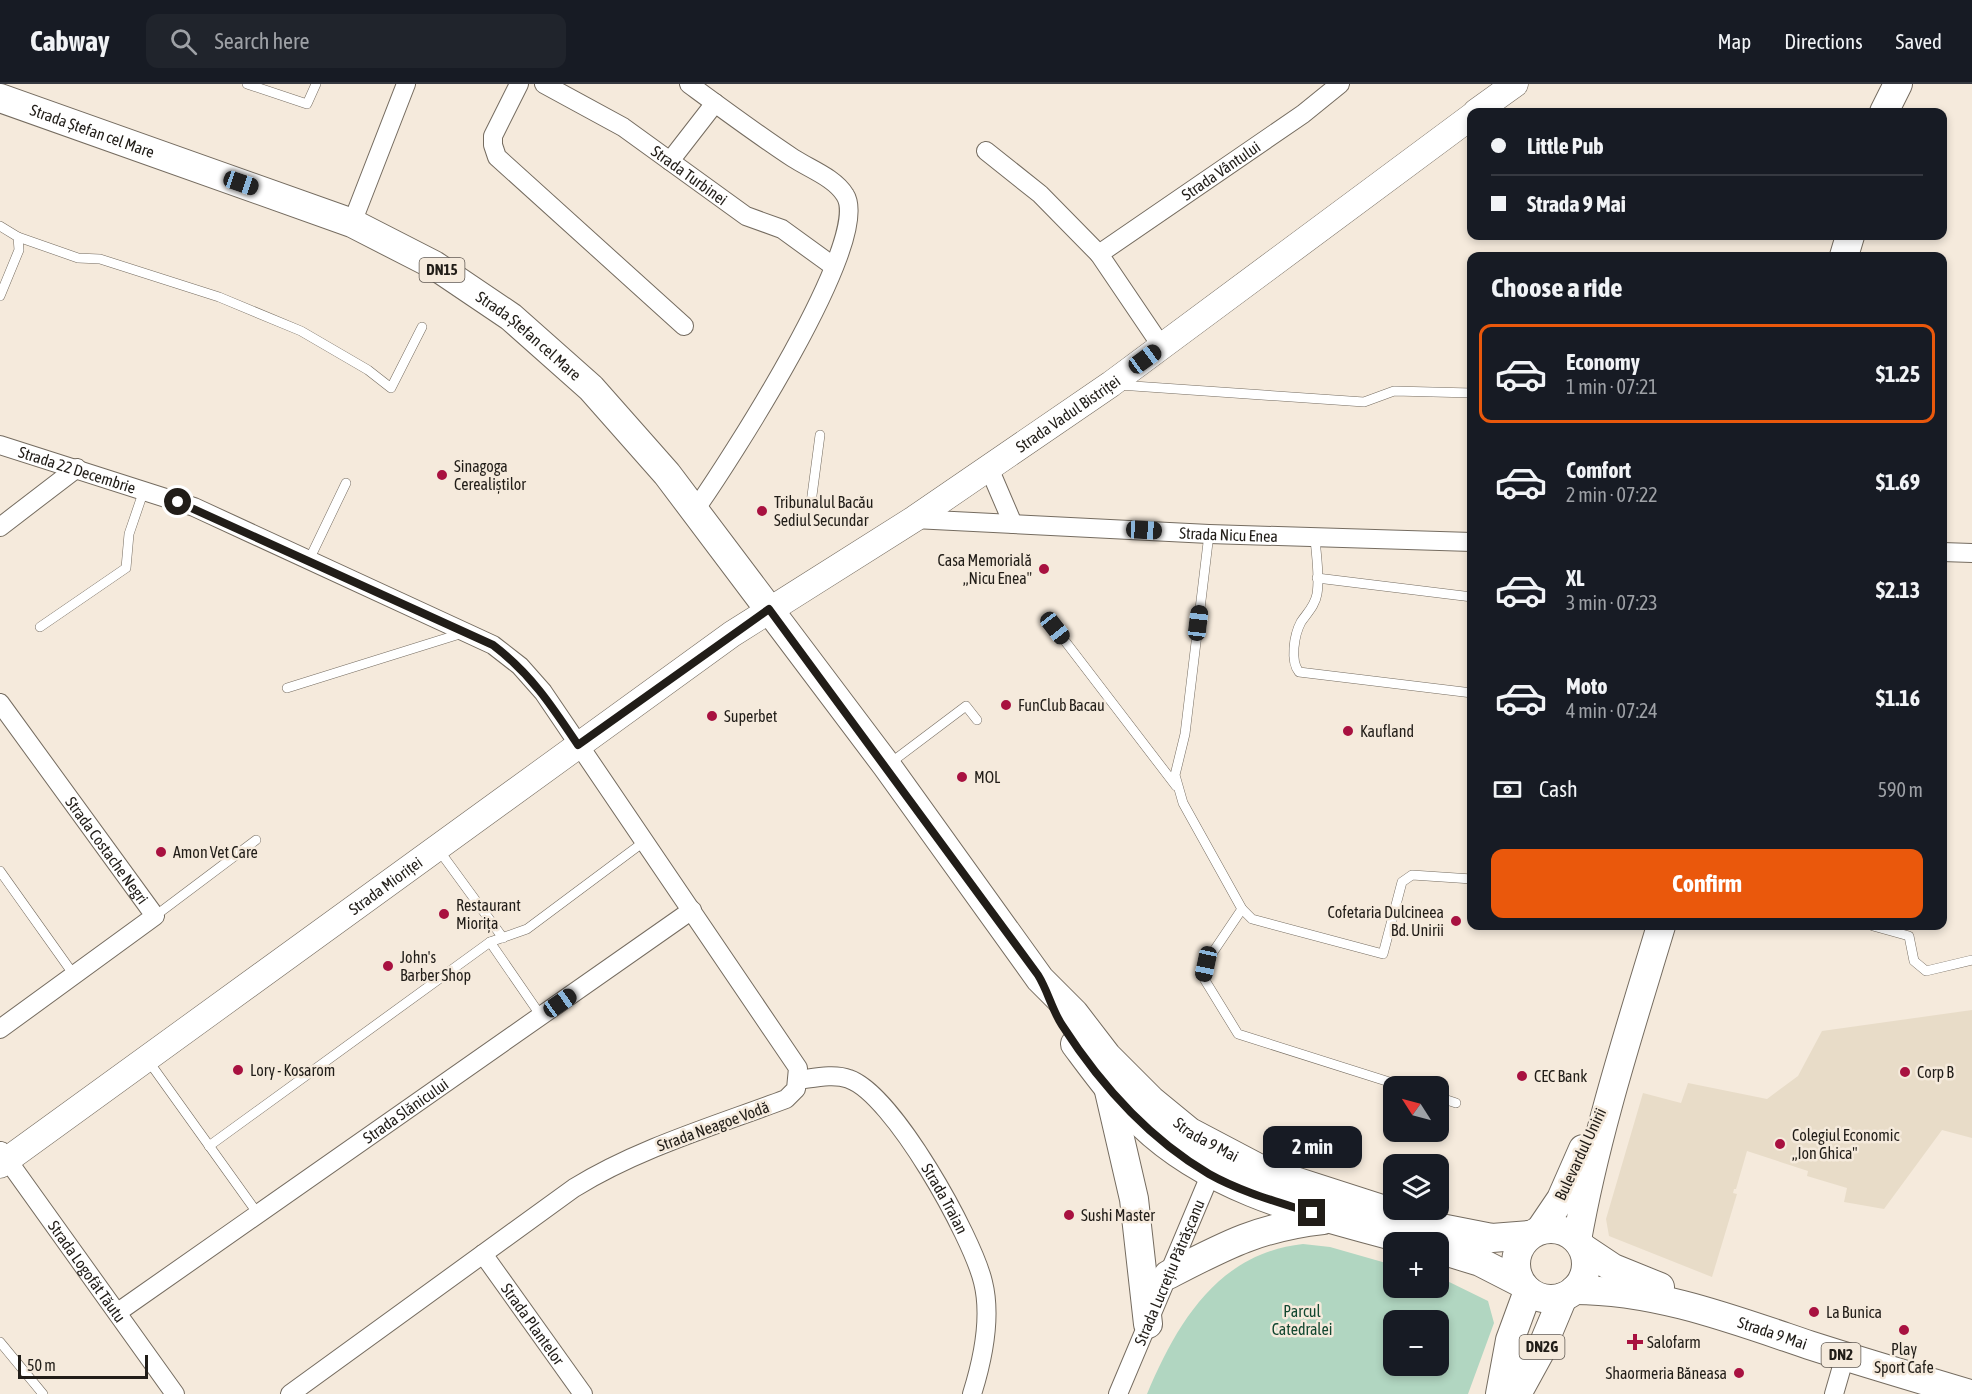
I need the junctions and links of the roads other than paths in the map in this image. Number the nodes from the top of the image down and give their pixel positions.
1 (247, 84) edge
2 (316, 84) edge
3 (406, 84) edge
4 (519, 84) edge
5 (544, 84) edge
6 (689, 84) edge
7 (1340, 84) edge
8 (1515, 84) edge
9 (1885, 84) edge
10 (1898, 84) edge
11 (0, 98) edge
12 (715, 103) junction
13 (1482, 108) edge
14 (1883, 108) edge
15 (1885, 108) edge
16 (1467, 120) edge
17 (986, 151) dead end
18 (670, 161) junction
19 (352, 223) junction
20 (0, 226) edge
21 (18, 237) junction
22 (1099, 254) junction
23 (833, 266) junction
24 (0, 296) edge
25 (684, 326) dead end
26 (422, 327) dead end
27 (1162, 347) junction
28 (1111, 384) junction
29 (1467, 393) edge
30 (820, 435) dead end
31 (0, 445) edge
32 (77, 468) junction
33 (989, 468) junction
34 (346, 483) dead end
35 (144, 490) junction
36 (811, 503) dead end
37 (695, 510) junction
38 (914, 519) junction
39 (1013, 524) junction
40 (0, 527) edge
41 (1209, 534) junction
42 (1315, 537) junction
43 (1467, 542) edge
44 (1947, 552) edge
45 (1972, 553) edge
46 (309, 560) junction
47 (1317, 578) junction
48 (1467, 596) edge
49 (769, 609) junction
50 (40, 627) dead end
51 (1055, 628) dead end
52 (465, 632) junction
53 (287, 688) dead end
54 (1467, 692) edge
55 (0, 703) edge
56 (977, 720) dead end
57 (578, 745) junction
58 (887, 766) junction
59 (1176, 786) junction
60 (256, 840) dead end
61 (645, 841) junction
62 (437, 847) junction
63 (0, 871) edge
64 (1467, 879) edge
65 (1242, 909) junction
66 (692, 910) junction
67 (155, 916) junction
68 (1660, 930) edge
69 (1887, 930) edge
70 (503, 938) junction
71 (490, 942) junction
72 (1972, 960) edge
73 (74, 975) junction
74 (1040, 979) junction
75 (541, 1016) junction
76 (0, 1029) edge
77 (147, 1059) junction
78 (1617, 1076) junction
79 (799, 1080) junction
80 (1383, 1080) edge
81 (1108, 1089) junction
82 (1449, 1101) edge
83 (1456, 1103) dead end
84 (209, 1146) junction
85 (2, 1158) edge
86 (1216, 1162) junction
87 (258, 1214) junction
88 (1333, 1219) junction
89 (1534, 1232) junction
90 (1383, 1233) edge
91 (1580, 1244) junction
92 (1449, 1252) edge
93 (483, 1254) junction
94 (1168, 1275) junction
95 (1524, 1287) junction
96 (1569, 1294) junction
97 (118, 1312) junction
98 (1713, 1313) junction
99 (1148, 1324) junction
100 (0, 1342) edge
101 (1845, 1356) junction
102 (43, 1394) edge
103 (175, 1394) edge
104 (290, 1394) edge
105 (583, 1394) edge
106 (972, 1394) edge
107 (1118, 1394) edge
108 (1500, 1394) edge
109 (1517, 1394) edge
110 (1834, 1394) edge
111 (1970, 1394) edge

1 - 2 lane
3 - 19 street
4 - 25 street
5 - 18 street, Strada Turbinei
6 - 12 street
7 - 22 street, Strada Vântului
8 - 13 main road
9 - 14 main road
10 - 15 main road
11 - 19 main road, Strada Ștefan cel Mare / DN15
12 - 18 street
12 - 23 street
16 - 27 main road, Strada Vadul Bistriței
17 - 22 street
18 - 23 street, Strada Turbinei
19 - 37 main road, Strada Ștefan cel Mare / DN15
20 - 21 lane
21 - 24 lane
21 - 26 lane
22 - 27 street
23 - 37 street
27 - 28 main road, Strada Vadul Bistriței
28 - 29 lane
28 - 33 main road, Strada Vadul Bistriței
30 - 36 lane
31 - 32 street, Strada 22 Decembrie
32 - 35 street, Strada 22 Decembrie
32 - 40 street
33 - 38 main road, Strada Vadul Bistriței
33 - 39 street
34 - 46 lane
35 - 46 street, Strada 22 Decembrie
35 - 50 lane
37 - 49 main road, Strada Ștefan cel Mare / DN15
38 - 39 street, Strada Nicu Enea
38 - 49 main road, Strada Vadul Bistriței
39 - 41 street, Strada Nicu Enea
41 - 42 street, Strada Nicu Enea
41 - 59 lane
42 - 43 street, Strada Nicu Enea
42 - 47 lane
44 - 45 street
46 - 52 street, Strada 22 Decembrie
47 - 48 lane
47 - 54 lane
49 - 57 main road, Strada Mioriței
49 - 58 main road, Strada 9 Mai / DN15
51 - 59 lane
52 - 53 lane
52 - 57 street, Strada 22 Decembrie
55 - 67 street, Strada Costache Negri
56 - 58 lane
57 - 61 street
57 - 62 main road, Strada Mioriței
58 - 74 main road, Strada 9 Mai / DN15
59 - 65 lane
60 - 67 lane
61 - 66 street
61 - 70 lane
62 - 70 lane
62 - 77 main road, Strada Mioriței
63 - 73 lane
64 - 65 lane
65 - 80 lane
66 - 75 street, Strada Slănicului
66 - 79 street
67 - 73 street, Strada Costache Negri
68 - 78 main road, Bulevardul Unirii
69 - 72 lane
70 - 71 lane
71 - 75 lane
71 - 84 lane
73 - 76 street, Strada Costache Negri
74 - 81 main road, Strada 9 Mai / DN15
74 - 86 main road, Strada 9 Mai / DN15
75 - 87 street, Strada Slănicului
77 - 84 lane
77 - 85 main road, Strada Mioriței
78 - 89 main road, Bulevardul Unirii
78 - 91 main road, Bulevardul Unirii
79 - 93 street, Strada Neagoe Vodă
79 - 106 street, Strada Traian
81 - 86 main road, Strada 9 Mai / DN15
81 - 99 main road
82 - 83 lane
84 - 87 lane
85 - 97 street, Strada Logofăt Tăutu
86 - 88 main road, Strada 9 Mai / DN15
86 - 89 main road, Strada 9 Mai / DN15
86 - 94 street, Strada Lucrețiu Pătrășcanu
87 - 97 street, Strada Slănicului
88 - 90 main road, Strada 9 Mai / DN15
88 - 94 main road
89 - 91 main road, DN2
89 - 95 main road
91 - 96 main road
91 - 98 main road, Strada 9 Mai / DN2
92 - 95 main road
93 - 104 street, Strada Neagoe Vodă
93 - 105 street, Strada Plantelor
94 - 99 street, Strada Lucrețiu Pătrășcanu
95 - 96 main road, DN2
95 - 108 main road, DN2G
96 - 98 main road, Strada 9 Mai / DN2
96 - 109 main road, DN2G
97 - 103 street, Strada Logofăt Tăutu
98 - 101 main road, Strada 9 Mai / DN2
99 - 107 street, Strada Lucrețiu Pătrășcanu
100 - 102 lane
101 - 110 street
101 - 111 main road, Strada 9 Mai / DN2

